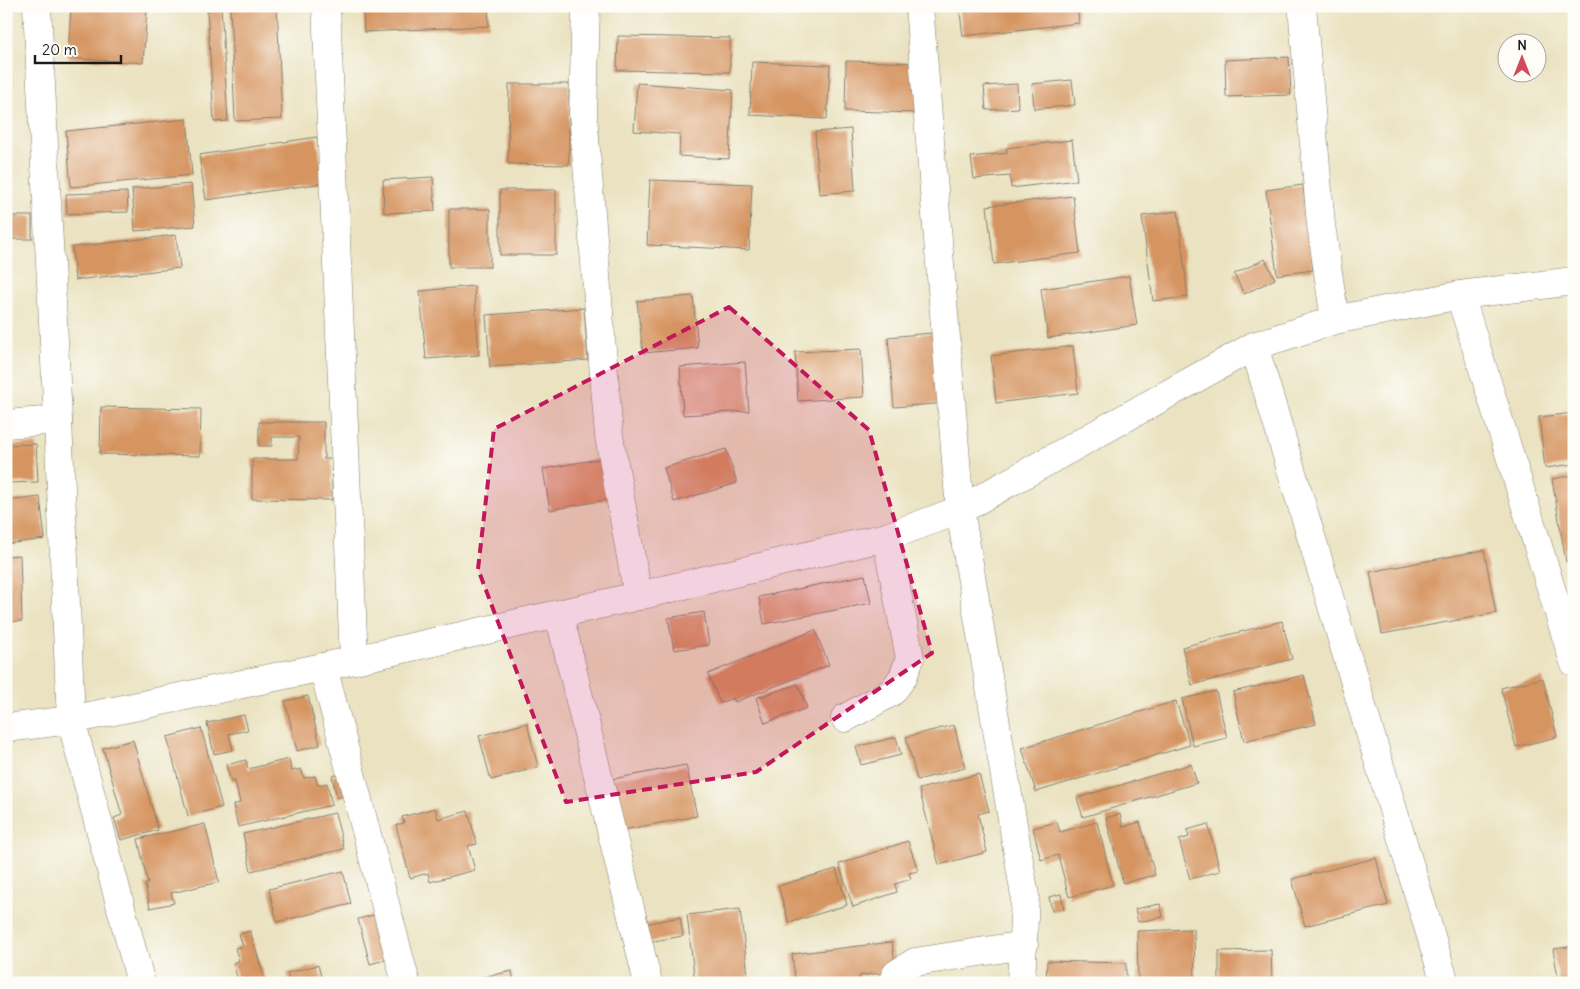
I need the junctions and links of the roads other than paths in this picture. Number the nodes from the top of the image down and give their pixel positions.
1 (37, 6) edge
2 (326, 6) edge
3 (586, 6) edge
4 (919, 6) edge
5 (1302, 6) edge
6 (1574, 281) edge
7 (1460, 295) junction
8 (1334, 320) junction
9 (1254, 346) junction
10 (58, 420) junction
11 (6, 424) edge
12 (960, 510) junction
13 (886, 537) junction
14 (638, 596) junction
15 (559, 614) junction
16 (354, 660) junction
17 (1574, 662) edge
18 (323, 667) junction
19 (845, 718) dead end
20 (71, 720) junction
21 (6, 728) edge
22 (1024, 945) junction
23 (141, 983) edge
24 (406, 983) edge
25 (648, 983) edge
26 (892, 983) edge
27 (1021, 983) edge
28 (1446, 983) edge

1 - 10 street
2 - 16 street
3 - 14 street
4 - 12 street
5 - 8 street
6 - 7 street
7 - 8 street
7 - 17 street
8 - 9 street
9 - 12 street
9 - 28 street
10 - 11 street
10 - 20 street
12 - 13 street
12 - 22 street
13 - 14 street
13 - 19 street
14 - 15 street
15 - 16 street
15 - 25 street
16 - 18 street
18 - 20 street
18 - 24 street
20 - 21 street
20 - 23 street
22 - 26 street
22 - 27 street

